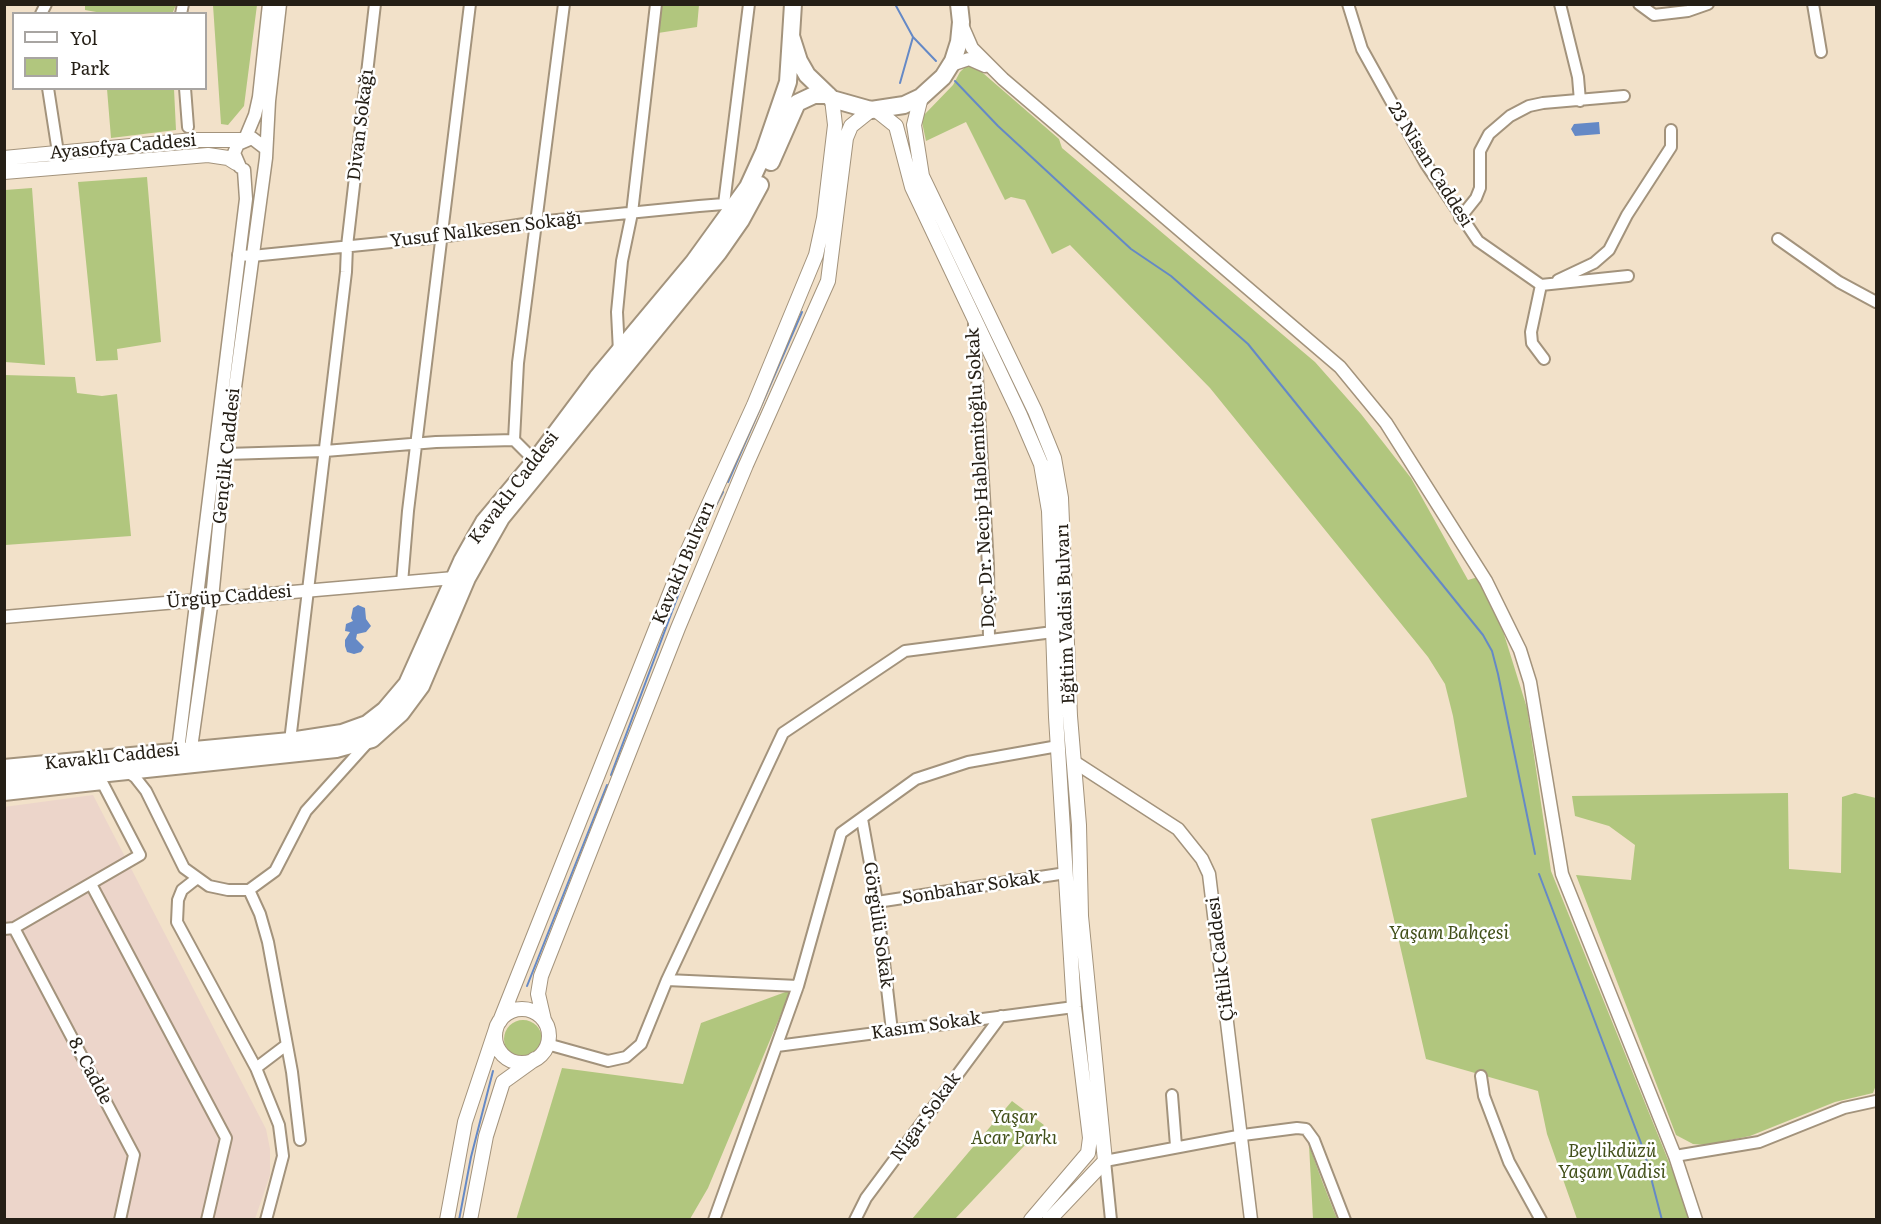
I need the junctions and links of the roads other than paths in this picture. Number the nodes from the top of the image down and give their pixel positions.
1 (268, 4) edge
2 (280, 4) edge
3 (375, 4) edge
4 (470, 4) edge
5 (564, 4) edge
6 (656, 4) edge
7 (748, 4) edge
8 (794, 4) edge
9 (959, 4) edge
10 (1348, 4) edge
11 (1560, 4) edge
12 (1639, 4) edge
13 (1708, 4) edge
14 (1813, 4) edge
15 (961, 24) junction
16 (791, 36) junction
17 (1821, 52) dead end
18 (951, 64) junction
19 (1003, 79) junction
20 (48, 90) edge
21 (185, 90) edge
22 (1624, 96) dead end
23 (830, 97) junction
24 (921, 97) junction
25 (1580, 101) junction
26 (874, 110) junction
27 (188, 127) dead end
28 (1671, 130) dead end
29 (243, 140) junction
30 (265, 148) junction
31 (4, 158) edge
32 (59, 159) junction
33 (264, 163) junction
34 (240, 167) junction
35 (4, 171) edge
36 (729, 206) junction
37 (632, 213) junction
38 (1460, 218) junction
39 (537, 222) junction
40 (441, 237) junction
41 (1778, 239) dead end
42 (347, 246) junction
43 (238, 255) junction
44 (252, 256) junction
45 (1628, 276) dead end
46 (1545, 285) junction
47 (1876, 302) edge
48 (973, 318) junction
49 (619, 352) junction
50 (1544, 358) dead end
51 (514, 440) junction
52 (416, 444) junction
53 (325, 451) junction
54 (226, 454) junction
55 (535, 461) junction
56 (454, 578) junction
57 (402, 583) junction
58 (308, 591) junction
59 (212, 599) junction
60 (198, 600) junction
61 (4, 617) edge
62 (1053, 632) junction
63 (989, 639) junction
64 (372, 739) junction
65 (290, 741) junction
66 (1073, 745) junction
67 (1058, 746) junction
68 (185, 749) junction
69 (1076, 763) junction
70 (4, 768) edge
71 (125, 770) junction
72 (4, 784) edge
73 (4, 795) edge
74 (862, 819) junction
75 (1066, 873) junction
76 (196, 879) junction
77 (92, 884) junction
78 (249, 890) junction
79 (877, 903) junction
80 (9, 929) edge
81 (667, 980) junction
82 (798, 986) junction
83 (1074, 1007) junction
84 (1000, 1016) junction
85 (544, 1020) junction
86 (498, 1025) junction
87 (892, 1031) junction
88 (547, 1044) junction
89 (285, 1046) junction
90 (777, 1046) junction
91 (535, 1059) junction
92 (256, 1068) junction
93 (1481, 1076) dead end
94 (1172, 1095) dead end
95 (1876, 1101) edge
96 (1243, 1135) junction
97 (300, 1140) dead end
98 (1176, 1146) junction
99 (1088, 1153) junction
100 (1675, 1156) junction
101 (1105, 1161) junction
102 (120, 1220) edge
103 (207, 1220) edge
104 (266, 1220) edge
105 (447, 1220) edge
106 (470, 1220) edge
107 (714, 1220) edge
108 (855, 1220) edge
109 (1031, 1220) edge
110 (1049, 1220) edge
111 (1111, 1220) edge
112 (1251, 1220) edge
113 (1345, 1220) edge
114 (1541, 1220) edge
115 (1696, 1220) edge

1 - 29 street
2 - 30 street
3 - 42 street, Divan Sokağı
4 - 40 street
5 - 39 street
6 - 37 street
7 - 36 street
8 - 16 main road, Kavaklı Caddesi
9 - 15 main road
10 - 38 street, 23 Nisan Caddesi
11 - 25 street
12 - 13 street
14 - 17 street
15 - 18 main road
15 - 19 street
16 - 23 main road
16 - 36 main road, Kavaklı Caddesi
18 - 19 street
18 - 24 main road
19 - 100 street
20 - 32 street
21 - 27 street
22 - 25 street
23 - 26 main road
23 - 64 main road, Kavaklı Caddesi
23 - 86 main road, Kavaklı Bulvarı
24 - 26 main road
24 - 66 main road, Eğitim Vadisi Bulvarı
25 - 38 street
26 - 48 main road, Eğitim Vadisi Bulvarı
26 - 85 main road, Kavaklı Bulvarı
28 - 46 street
29 - 30 street
29 - 32 main road, Ayasofya Caddesi
29 - 34 street
30 - 33 street
31 - 32 main road, Ayasofya Caddesi
32 - 34 main road, Ayasofya Caddesi
32 - 35 main road, Ayasofya Caddesi
33 - 34 street
33 - 44 street, Gençlik Caddesi
34 - 43 street, Gençlik Caddesi
36 - 37 street, Yusuf Nalkesen Sokağı
36 - 49 main road, Kavaklı Caddesi
37 - 39 street, Yusuf Nalkesen Sokağı
37 - 49 street
38 - 46 street, 23 Nisan Caddesi
39 - 40 street, Yusuf Nalkesen Sokağı
39 - 51 street
40 - 42 street, Yusuf Nalkesen Sokağı
40 - 52 street
41 - 47 street
42 - 44 street, Yusuf Nalkesen Sokağı
42 - 53 street, Divan Sokağı
43 - 44 street, Yusuf Nalkesen Sokağı
43 - 60 street, Gençlik Caddesi
44 - 54 street, Gençlik Caddesi
45 - 46 street
46 - 50 street
48 - 62 main road, Eğitim Vadisi Bulvarı
48 - 63 street, Doç. Dr. Necip Hablemitoğlu Sokak
49 - 55 main road, Kavaklı Caddesi
51 - 52 street
51 - 55 street
52 - 53 street
52 - 57 street
53 - 54 street
53 - 58 street, Divan Sokağı
54 - 59 street, Gençlik Caddesi
55 - 56 main road, Kavaklı Caddesi
56 - 57 street, Ürgüp Caddesi
56 - 65 main road, Kavaklı Caddesi
57 - 58 street, Ürgüp Caddesi
58 - 59 street, Ürgüp Caddesi
58 - 65 street, Divan Sokağı
59 - 60 street, Ürgüp Caddesi
59 - 68 street, Gençlik Caddesi
60 - 61 street, Ürgüp Caddesi
60 - 68 street, Gençlik Caddesi
62 - 63 street
62 - 67 main road, Eğitim Vadisi Bulvarı
63 - 81 street
64 - 71 main road, Kavaklı Caddesi
64 - 78 street
65 - 68 main road, Kavaklı Caddesi
66 - 67 main road
66 - 69 main road, Eğitim Vadisi Bulvarı
67 - 74 street
67 - 75 main road, Eğitim Vadisi Bulvarı
68 - 70 main road, Kavaklı Caddesi
69 - 96 street, Çiftlik Caddesi
69 - 101 main road, Eğitim Vadisi Bulvarı
71 - 72 main road, Kavaklı Caddesi
71 - 76 street
73 - 77 street
74 - 79 street, Görgülü Sokak
74 - 82 street
75 - 79 street, Sonbahar Sokak
75 - 83 main road, Eğitim Vadisi Bulvarı
76 - 78 street
76 - 92 street
77 - 80 street
77 - 103 street
78 - 89 street
79 - 87 street, Görgülü Sokak
80 - 102 street, 8. Cadde
81 - 82 street
81 - 88 street
82 - 90 street
83 - 84 street, Kasım Sokak
83 - 99 main road, Eğitim Vadisi Bulvarı
84 - 87 street, Kasım Sokak
84 - 108 street, Nigar Sokak
85 - 86 main road
85 - 88 main road, Kavaklı Bulvarı
86 - 91 main road
86 - 105 main road, Kavaklı Bulvarı
87 - 90 street, Kasım Sokak
88 - 91 main road
89 - 92 street
89 - 97 street
90 - 107 street
91 - 106 main road
92 - 104 street
93 - 114 street
94 - 98 street
95 - 100 street
96 - 98 street
96 - 112 street, Çiftlik Caddesi
96 - 113 street
98 - 101 street
99 - 101 street
99 - 109 main road
100 - 115 street
101 - 110 main road
101 - 111 street

